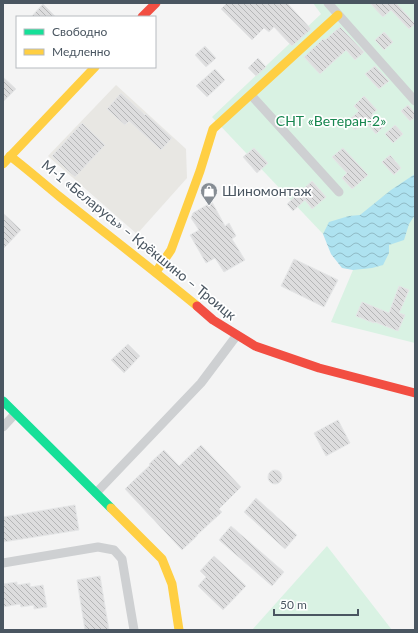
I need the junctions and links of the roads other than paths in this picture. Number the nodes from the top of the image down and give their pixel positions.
1 (156, 3) edge
2 (328, 3) edge
3 (338, 15) junction
4 (143, 16) edge
5 (94, 68) edge
6 (251, 95) junction
7 (415, 101) edge
8 (10, 156) junction
9 (3, 164) edge
10 (339, 192) dead end
11 (156, 272) junction
12 (237, 335) junction
13 (415, 393) edge
14 (3, 401) edge
15 (15, 414) junction
16 (3, 428) edge
17 (96, 493) junction
18 (3, 563) edge
19 (134, 630) edge
20 (179, 630) edge

1 - 4 main road
2 - 3 street
3 - 6 main road
3 - 7 street
5 - 8 main road
6 - 10 street
6 - 11 main road
8 - 9 main road
8 - 11 main road, М-1 «Беларусь» – Крёкшино – Троицк
11 - 12 main road, М-1 «Беларусь» – Крёкшино – Троицк
12 - 13 main road, М-1 «Беларусь» – Крёкшино – Троицк
12 - 17 street
14 - 15 main road
15 - 16 street
15 - 17 main road
17 - 20 main road
18 - 19 street

